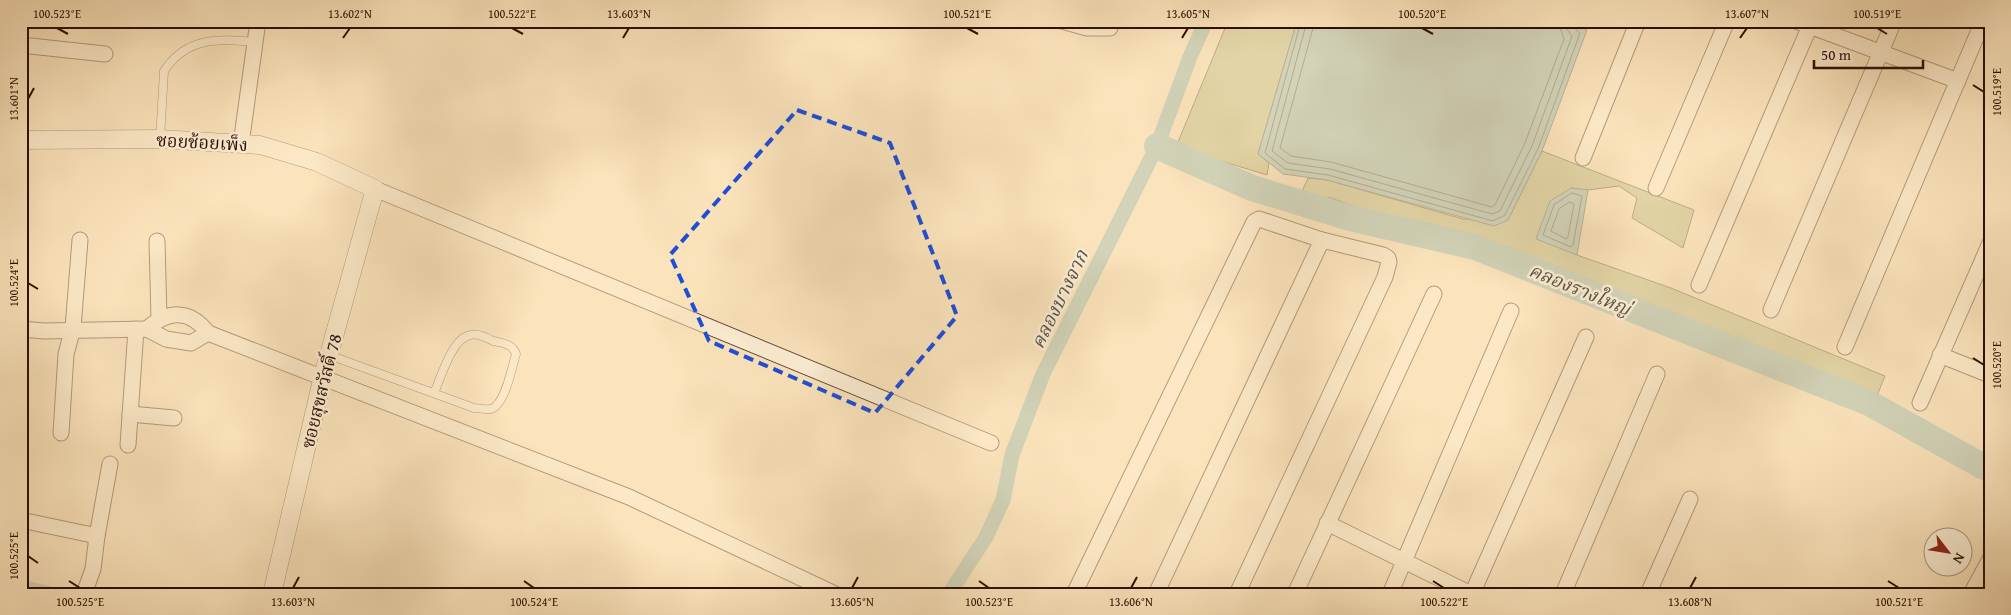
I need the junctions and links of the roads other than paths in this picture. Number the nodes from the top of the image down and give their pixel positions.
1 (258, 21) edge
2 (1062, 21) edge
3 (1638, 21) edge
4 (1726, 21) edge
5 (1894, 21) edge
6 (1983, 21) edge
7 (1806, 23) edge
8 (1110, 28) dead end
9 (256, 42) junction
10 (21, 45) edge
11 (1881, 52) junction
12 (105, 54) dead end
13 (1958, 81) junction
14 (160, 139) junction
15 (21, 140) edge
16 (241, 144) junction
17 (1583, 158) dead end
18 (1656, 188) dead end
19 (375, 189) junction
20 (80, 240) dead end
21 (1322, 240) junction
22 (157, 241) dead end
23 (1990, 243) edge
24 (1699, 285) dead end
25 (1434, 294) dead end
26 (1771, 310) dead end
27 (1511, 311) dead end
28 (159, 318) junction
29 (73, 328) junction
30 (21, 329) edge
31 (141, 329) junction
32 (208, 332) junction
33 (1586, 337) dead end
34 (1845, 347) dead end
35 (329, 355) junction
36 (1940, 355) junction
37 (1657, 374) dead end
38 (1990, 375) edge
39 (323, 376) junction
40 (434, 393) junction
41 (1920, 403) dead end
42 (130, 414) junction
43 (174, 418) dead end
44 (61, 433) dead end
45 (991, 443) dead end
46 (128, 445) dead end
47 (110, 464) dead end
48 (1690, 499) dead end
49 (21, 520) edge
50 (1327, 522) junction
51 (97, 536) junction
52 (1990, 559) edge
53 (1405, 560) junction
54 (84, 594) edge
55 (272, 594) edge
56 (835, 594) edge
57 (1074, 594) edge
58 (1156, 594) edge
59 (1237, 594) edge
60 (1295, 594) edge
61 (1390, 594) edge
62 (1472, 594) edge
63 (1563, 594) edge
64 (1648, 594) edge
65 (1971, 594) edge

1 - 9 street
2 - 8 street
3 - 17 street
4 - 18 street
5 - 11 street
6 - 13 street
7 - 11 street
7 - 24 street
9 - 14 lane
9 - 16 street
10 - 12 street
11 - 13 street
11 - 26 street
13 - 34 street
14 - 15 street, ซอยช้อยเพ็ง
14 - 16 street, ซอยช้อยเพ็ง
16 - 19 street, ซอยช้อยเพ็ง
19 - 35 street, ซอยสุขสวัสดิ์ 78
19 - 45 street
20 - 29 street
21 - 57 street
21 - 58 street
21 - 59 street
22 - 28 street
23 - 36 street
25 - 50 street
27 - 53 street
28 - 31 street
28 - 32 street
29 - 30 street
29 - 31 street
29 - 44 street
31 - 32 street
31 - 42 street
32 - 39 street
33 - 62 street
35 - 39 street, ซอยสุขสวัสดิ์ 78
35 - 40 lane
36 - 38 street
36 - 41 street
37 - 63 street
39 - 55 street, ซอยสุขสวัสดิ์ 78
39 - 56 street
40 - 40 lane
42 - 43 street
42 - 46 street
47 - 51 street
48 - 64 street
49 - 51 street
50 - 53 street
50 - 60 street
51 - 54 street
52 - 65 street
53 - 61 street
53 - 62 street

